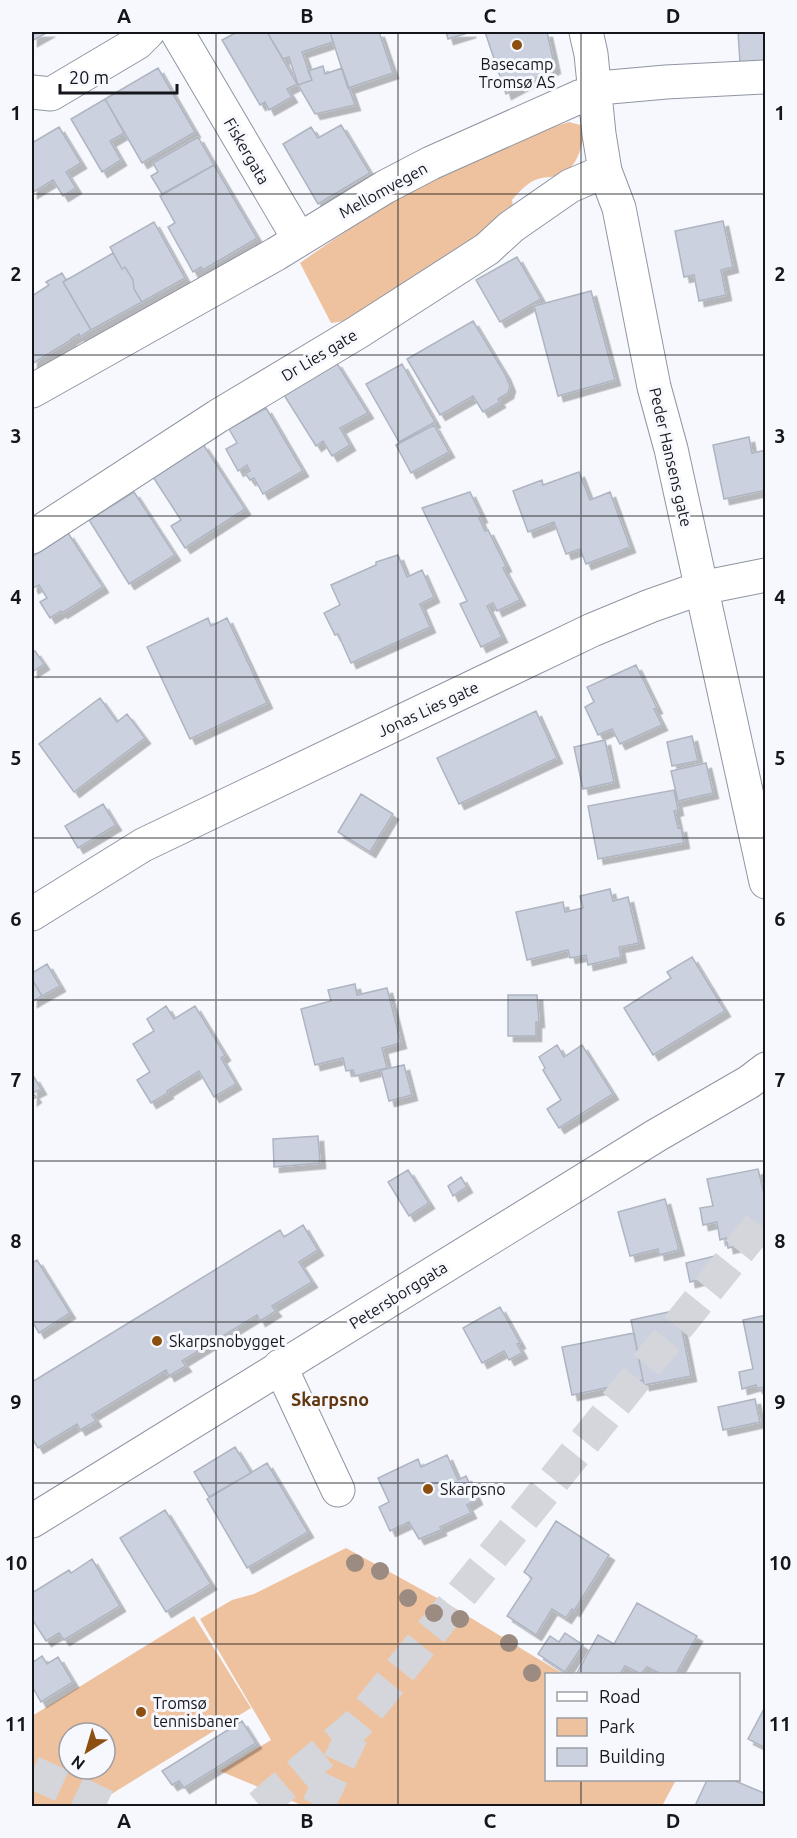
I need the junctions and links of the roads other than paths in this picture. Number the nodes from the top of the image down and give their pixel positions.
1 (148, 32) edge
2 (177, 32) edge
3 (586, 32) edge
4 (765, 77) edge
5 (596, 91) junction
6 (32, 92) edge
7 (605, 171) junction
8 (299, 239) junction
9 (32, 391) edge
10 (32, 537) edge
11 (765, 575) edge
12 (701, 588) junction
13 (765, 882) edge
14 (32, 914) edge
15 (765, 1070) edge
16 (280, 1366) junction
17 (338, 1490) dead end
18 (32, 1521) edge

1 - 6 street
2 - 8 street, Fiskergata
3 - 5 street, Peder Hansens gate
4 - 5 street, Mellomvegen
5 - 7 street, Peder Hansens gate
5 - 8 street, Mellomvegen
7 - 10 street, Dr Lies gate
7 - 12 street, Peder Hansens gate
8 - 9 street, Mellomvegen
11 - 12 street, Jonas Lies gate
12 - 13 street, Peder Hansens gate
12 - 14 street, Jonas Lies gate
15 - 16 street, Petersborggata
16 - 17 street
16 - 18 street, Petersborggata

